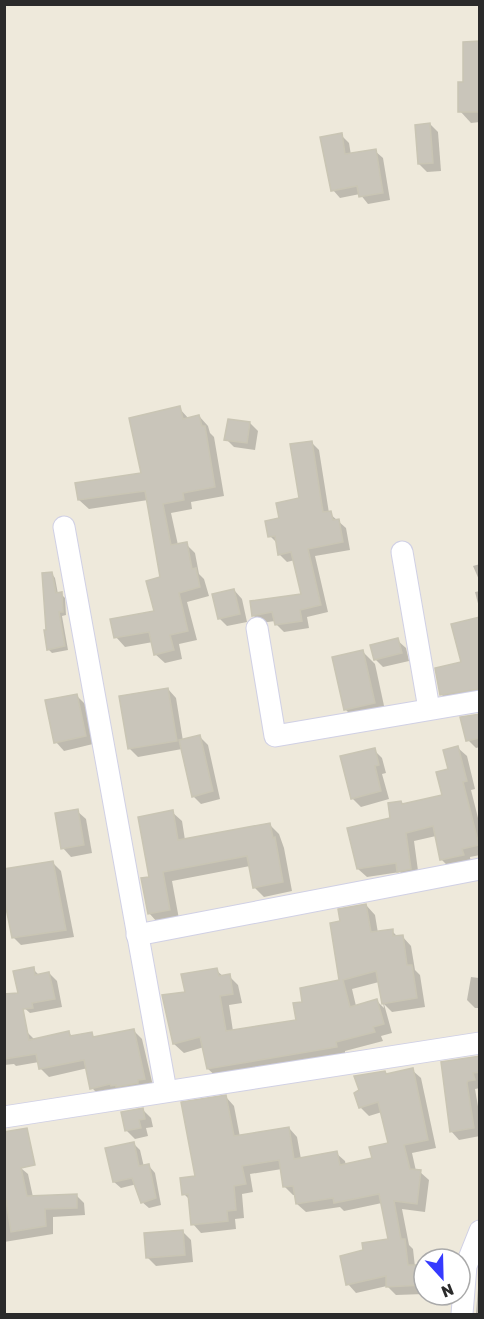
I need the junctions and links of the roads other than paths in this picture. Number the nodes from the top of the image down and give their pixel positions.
1 (64, 527) dead end
2 (402, 552) dead end
3 (257, 628) dead end
4 (480, 700) edge
5 (429, 709) junction
6 (480, 869) edge
7 (137, 934) junction
8 (480, 1043) edge
9 (166, 1091) junction
10 (4, 1118) edge
11 (480, 1231) edge
12 (462, 1314) edge

1 - 7 street
2 - 5 street
3 - 5 street
4 - 5 street
6 - 7 street
7 - 9 street
8 - 9 street
9 - 10 street
11 - 12 street

